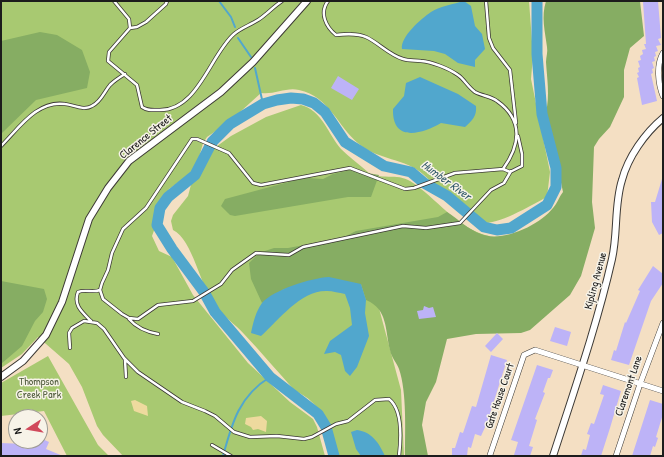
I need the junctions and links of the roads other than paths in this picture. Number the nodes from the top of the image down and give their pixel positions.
1 (114, 1) edge
2 (167, 1) edge
3 (282, 1) edge
4 (308, 1) edge
5 (328, 1) edge
6 (486, 1) edge
7 (130, 28) junction
8 (663, 53) edge
9 (125, 74) junction
10 (661, 77) edge
11 (663, 96) edge
12 (663, 118) edge
13 (516, 125) junction
14 (517, 133) junction
15 (1, 146) edge
16 (503, 169) junction
17 (511, 171) junction
18 (100, 290) junction
19 (127, 317) junction
20 (91, 321) junction
21 (663, 323) edge
22 (158, 334) dead end
23 (70, 348) dead end
24 (122, 354) junction
25 (582, 365) junction
26 (1, 377) edge
27 (126, 377) dead end
28 (640, 384) junction
29 (663, 391) edge
30 (212, 445) dead end
31 (231, 456) edge
32 (399, 456) edge
33 (490, 456) edge
34 (553, 456) edge
35 (616, 456) edge

1 - 7 lane
2 - 7 lane
3 - 9 lane
4 - 26 street, Clarence Street
5 - 13 lane
6 - 13 lane
7 - 9 lane
8 - 10 street
9 - 15 lane
10 - 11 street
12 - 25 street, Kipling Avenue
13 - 14 lane
14 - 16 lane
14 - 17 lane
16 - 17 lane
16 - 18 lane
17 - 19 lane
18 - 19 lane
18 - 20 lane
19 - 22 lane
20 - 23 lane
20 - 24 lane
21 - 28 street, Claremont Lane
24 - 27 lane
24 - 32 lane
25 - 28 street, Gate House Court
25 - 33 street, Gate House Court
25 - 34 street, Kipling Avenue
28 - 29 street, Gate House Court
28 - 35 street, Claremont Lane
30 - 31 lane

